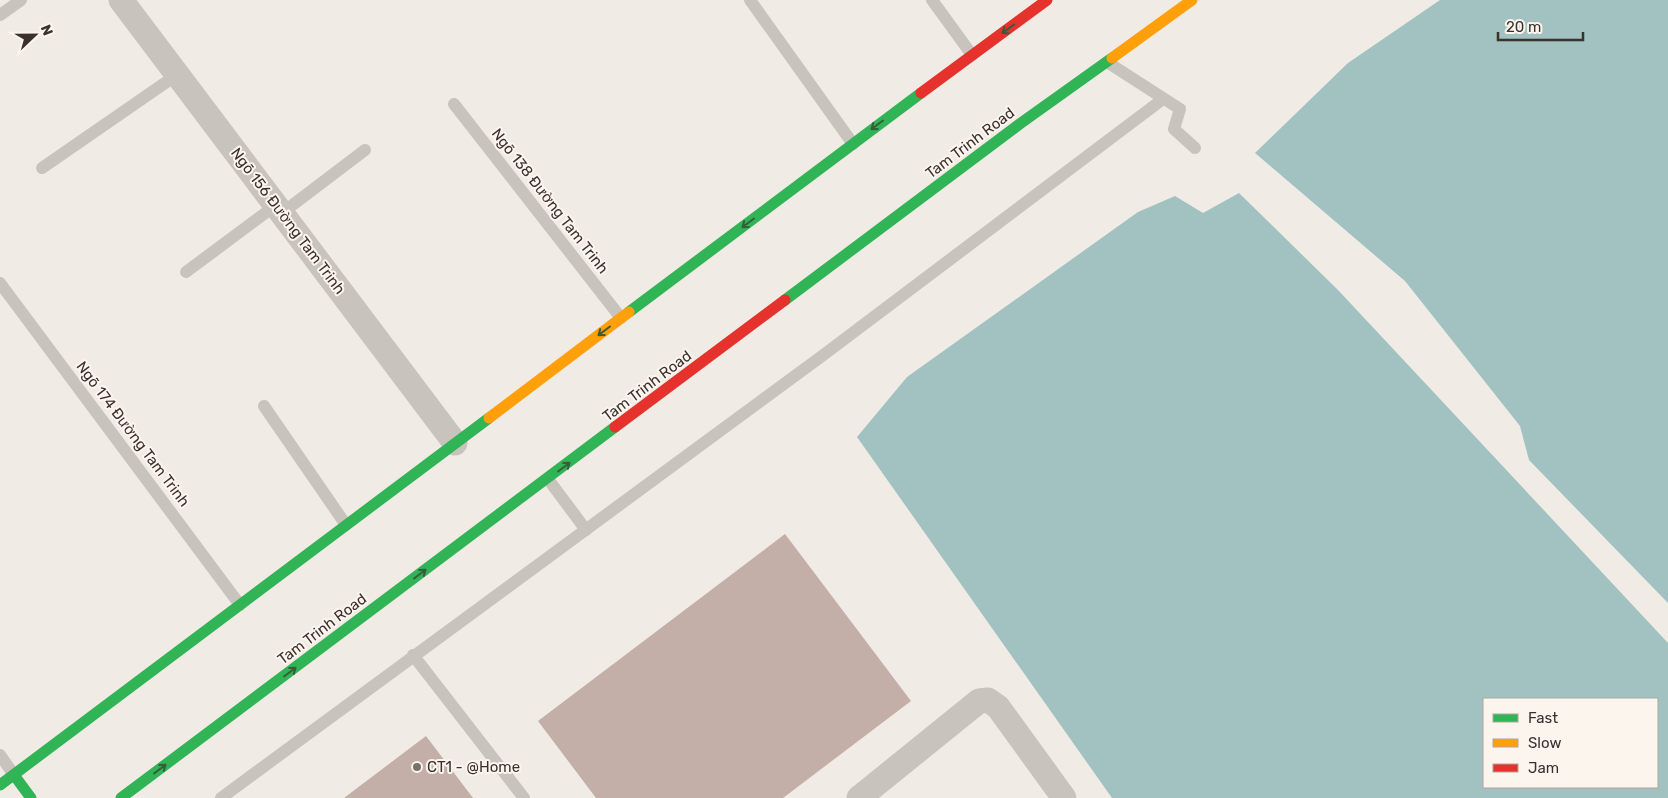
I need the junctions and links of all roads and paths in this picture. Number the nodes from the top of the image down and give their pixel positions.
1 (21, 0) edge
2 (122, 0) edge
3 (750, 0) edge
4 (932, 0) edge
5 (1047, 0) edge
6 (1192, 0) edge
7 (0, 15) edge
8 (972, 55) junction
9 (1107, 62) junction
10 (178, 74) junction
11 (1163, 99) junction
12 (454, 104) dead end
13 (853, 144) junction
14 (1195, 148) dead end
15 (365, 150) dead end
16 (42, 168) dead end
17 (279, 209) junction
18 (186, 272) dead end
19 (0, 283) edge
20 (621, 318) junction
21 (264, 406) dead end
22 (455, 443) junction
23 (548, 479) junction
24 (346, 525) junction
25 (586, 530) junction
26 (240, 605) junction
27 (413, 655) junction
28 (0, 756) edge
29 (14, 775) junction
30 (0, 785) edge
31 (31, 798) edge
32 (120, 798) edge
33 (221, 798) edge
34 (524, 798) edge
35 (859, 798) edge
36 (1064, 798) edge

1 - 7 lane
2 - 10 street, Ngõ 156 Đường Tam Trinh
3 - 13 lane
4 - 8 lane
5 -> 8 main road
6 - 9 main road, Tam Trinh Road
8 -> 13 main road
9 - 11 lane
23 -> 9 main road, Tam Trinh Road
10 - 16 lane
10 - 17 street, Ngõ 156 Đường Tam Trinh
11 - 14 lane
11 - 25 lane
12 - 20 lane, Ngõ 138 Đường Tam Trinh
13 -> 20 main road
15 - 17 lane
17 - 18 lane
17 - 22 street, Ngõ 156 Đường Tam Trinh
19 - 26 lane, Ngõ 174 Đường Tam Trinh
20 -> 22 main road
21 - 24 lane
22 - 24 main road
23 - 25 lane
32 -> 23 main road, Tam Trinh Road
24 - 26 main road
25 - 27 lane
26 - 29 main road
27 - 33 lane
27 - 34 lane
28 - 29 lane
29 - 30 main road
29 - 31 main road
35 - 36 street

